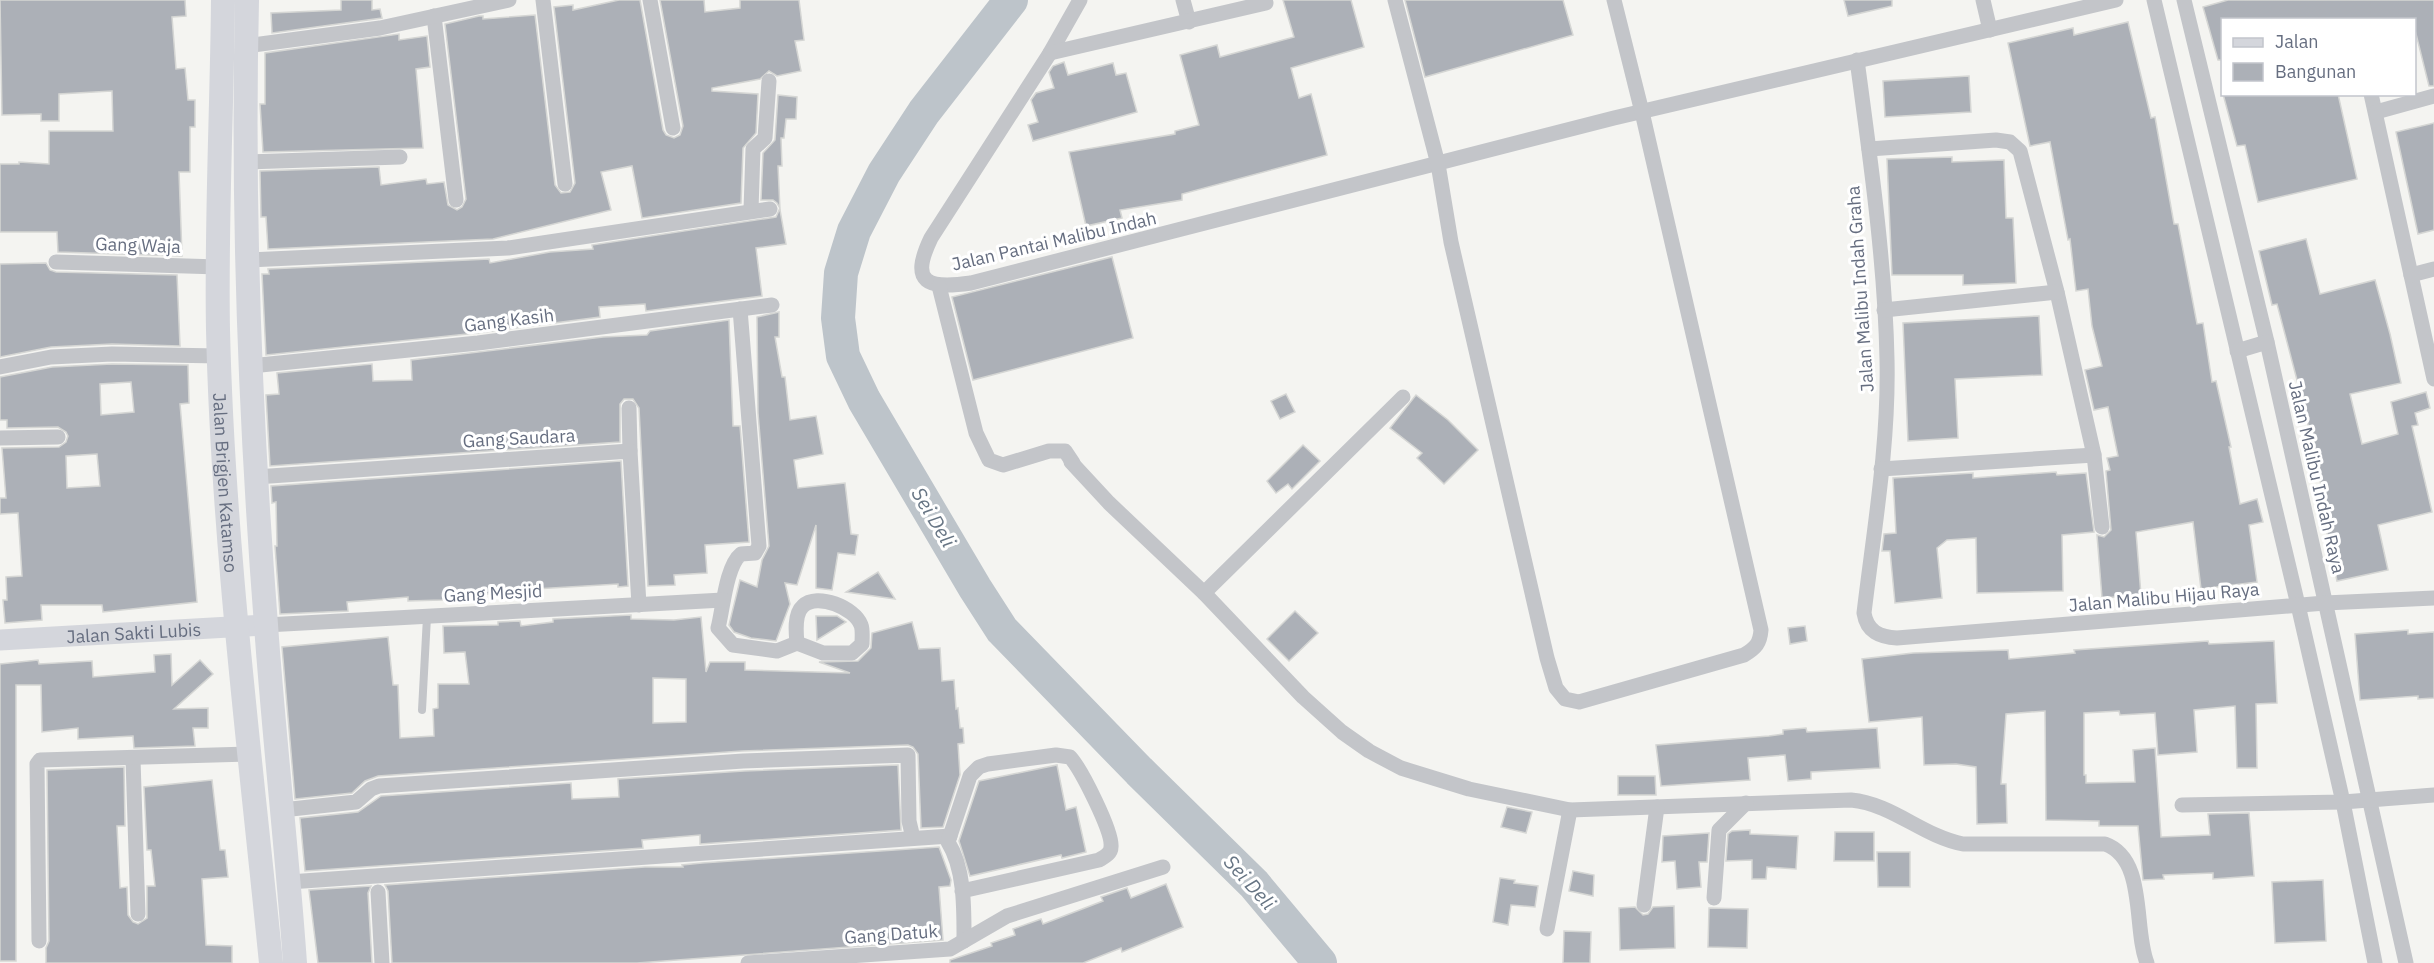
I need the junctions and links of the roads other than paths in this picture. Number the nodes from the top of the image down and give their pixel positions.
1 (224, 0) edge
2 (247, 0) edge
3 (508, 0) edge
4 (543, 0) edge
5 (650, 0) edge
6 (1080, 0) edge
7 (1183, 0) edge
8 (1395, 0) edge
9 (1614, 0) edge
10 (1983, 0) edge
11 (2116, 0) edge
12 (2154, 0) edge
13 (2184, 0) edge
14 (1266, 3) dead end
15 (457, 6) edge
16 (434, 16) junction
17 (1189, 22) junction
18 (1990, 30) junction
19 (246, 46) junction
20 (1050, 53) junction
21 (1857, 60) junction
22 (769, 81) dead end
23 (2372, 96) edge
24 (2434, 96) edge
25 (1642, 112) junction
26 (2376, 112) junction
27 (673, 128) dead end
28 (1869, 149) junction
29 (400, 157) dead end
30 (246, 162) junction
31 (1438, 164) junction
32 (565, 184) dead end
33 (456, 200) dead end
34 (770, 209) dead end
35 (751, 210) junction
36 (246, 260) junction
37 (56, 262) dead end
38 (219, 267) junction
39 (2434, 269) edge
40 (2411, 275) junction
41 (939, 286) junction
42 (2057, 292) junction
43 (772, 305) dead end
44 (740, 309) junction
45 (1884, 310) junction
46 (2267, 342) junction
47 (2237, 351) junction
48 (219, 356) junction
49 (250, 366) junction
50 (0, 367) edge
51 (2434, 379) edge
52 (1403, 397) dead end
53 (629, 408) dead end
54 (58, 437) dead end
55 (0, 438) edge
56 (630, 451) junction
57 (2094, 455) junction
58 (1881, 469) junction
59 (256, 477) junction
60 (2102, 527) dead end
61 (1204, 593) junction
62 (2434, 598) edge
63 (723, 600) junction
64 (2325, 603) junction
65 (639, 605) junction
66 (2298, 605) junction
67 (428, 617) junction
68 (266, 625) junction
69 (235, 626) junction
70 (1897, 638) joint
71 (0, 640) edge
72 (797, 643) junction
73 (422, 710) dead end
74 (249, 754) junction
75 (133, 759) junction
76 (2434, 795) edge
77 (2371, 799) junction
78 (2343, 802) junction
79 (1746, 803) junction
80 (2182, 805) dead end
81 (1657, 807) junction
82 (282, 810) junction
83 (1570, 810) junction
84 (950, 836) junction
85 (913, 838) junction
86 (1163, 867) dead end
87 (290, 882) junction
88 (962, 891) junction
89 (378, 892) dead end
90 (1714, 898) dead end
91 (1644, 905) dead end
92 (138, 914) dead end
93 (1547, 929) dead end
94 (39, 941) dead end
95 (964, 941) junction
96 (271, 963) edge
97 (295, 963) edge
98 (382, 963) edge
99 (748, 963) edge
100 (2147, 963) edge
101 (2375, 963) edge
102 (2406, 963) edge

1 - 38 main road, Jalan Brigjen Katamso
2 - 19 main road, Jalan Brigjen Katamso
3 - 15 street
4 - 32 street
5 - 27 street
6 - 20 street, Jalan Pantai Malibu Indah
7 - 17 street
8 - 31 street
9 - 25 street
10 - 18 street
11 - 18 street, Jalan Pantai Malibu Indah
12 - 47 street
13 - 46 street, Jalan Malibu Indah Raya
14 - 17 street
15 - 16 street
16 - 19 street
16 - 33 street
17 - 20 street
18 - 21 street, Jalan Pantai Malibu Indah
19 - 30 main road, Jalan Brigjen Katamso
20 - 41 street, Jalan Pantai Malibu Indah
21 - 25 street, Jalan Pantai Malibu Indah
21 - 28 street, Jalan Malibu Indah Graha
22 - 35 street
23 - 26 street
24 - 26 street
25 - 31 street, Jalan Pantai Malibu Indah
25 - 31 street
26 - 40 street
28 - 42 street
28 - 45 street, Jalan Malibu Indah Graha
29 - 30 street
30 - 36 main road, Jalan Brigjen Katamso
31 - 41 street, Jalan Pantai Malibu Indah
34 - 35 street
35 - 36 street
36 - 49 main road, Jalan Brigjen Katamso
37 - 38 street, Gang Waja
38 - 48 main road, Jalan Brigjen Katamso
39 - 40 street
40 - 51 street
41 - 61 street
42 - 45 street
42 - 57 street
43 - 44 street, Gang Kasih
44 - 49 street, Gang Kasih
44 - 63 street
45 - 58 street, Jalan Malibu Indah Graha
46 - 47 street
46 - 64 street, Jalan Malibu Indah Raya
47 - 66 street
48 - 50 street
48 - 69 main road, Jalan Brigjen Katamso
49 - 59 main road, Jalan Brigjen Katamso
52 - 61 street
53 - 56 street
54 - 55 street
56 - 59 street, Gang Saudara
56 - 65 street
57 - 58 street
57 - 60 street
58 - 70 street, Jalan Malibu Indah Graha
59 - 68 main road, Jalan Brigjen Katamso
61 - 83 street
62 - 64 street, Jalan Malibu Hijau Raya
63 - 65 street, Gang Mesjid
63 - 72 street
64 - 66 street, Jalan Malibu Hijau Raya
64 - 77 street, Jalan Malibu Indah Raya
65 - 67 street, Gang Mesjid
66 - 70 street, Jalan Malibu Hijau Raya
66 - 78 street
67 - 68 street, Gang Mesjid
67 - 73 lane
68 - 69 street, Jalan Sakti Lubis
68 - 82 main road, Jalan Brigjen Katamso
69 - 71 street, Jalan Sakti Lubis
69 - 74 main road, Jalan Brigjen Katamso
72 - 72 street
74 - 75 street
74 - 96 main road, Jalan Brigjen Katamso
75 - 92 street
75 - 94 street
76 - 77 street
77 - 78 street
77 - 102 street, Jalan Malibu Indah Raya
78 - 80 street
78 - 101 street
79 - 81 street
79 - 90 street
79 - 100 street
81 - 83 street
81 - 91 street
82 - 85 street
82 - 87 main road, Jalan Brigjen Katamso
83 - 93 street
84 - 85 street
84 - 88 street
84 - 88 street
85 - 87 street
86 - 95 street, Gang Datuk
87 - 97 main road, Jalan Brigjen Katamso
88 - 95 street
89 - 98 street
95 - 99 street, Gang Datuk

